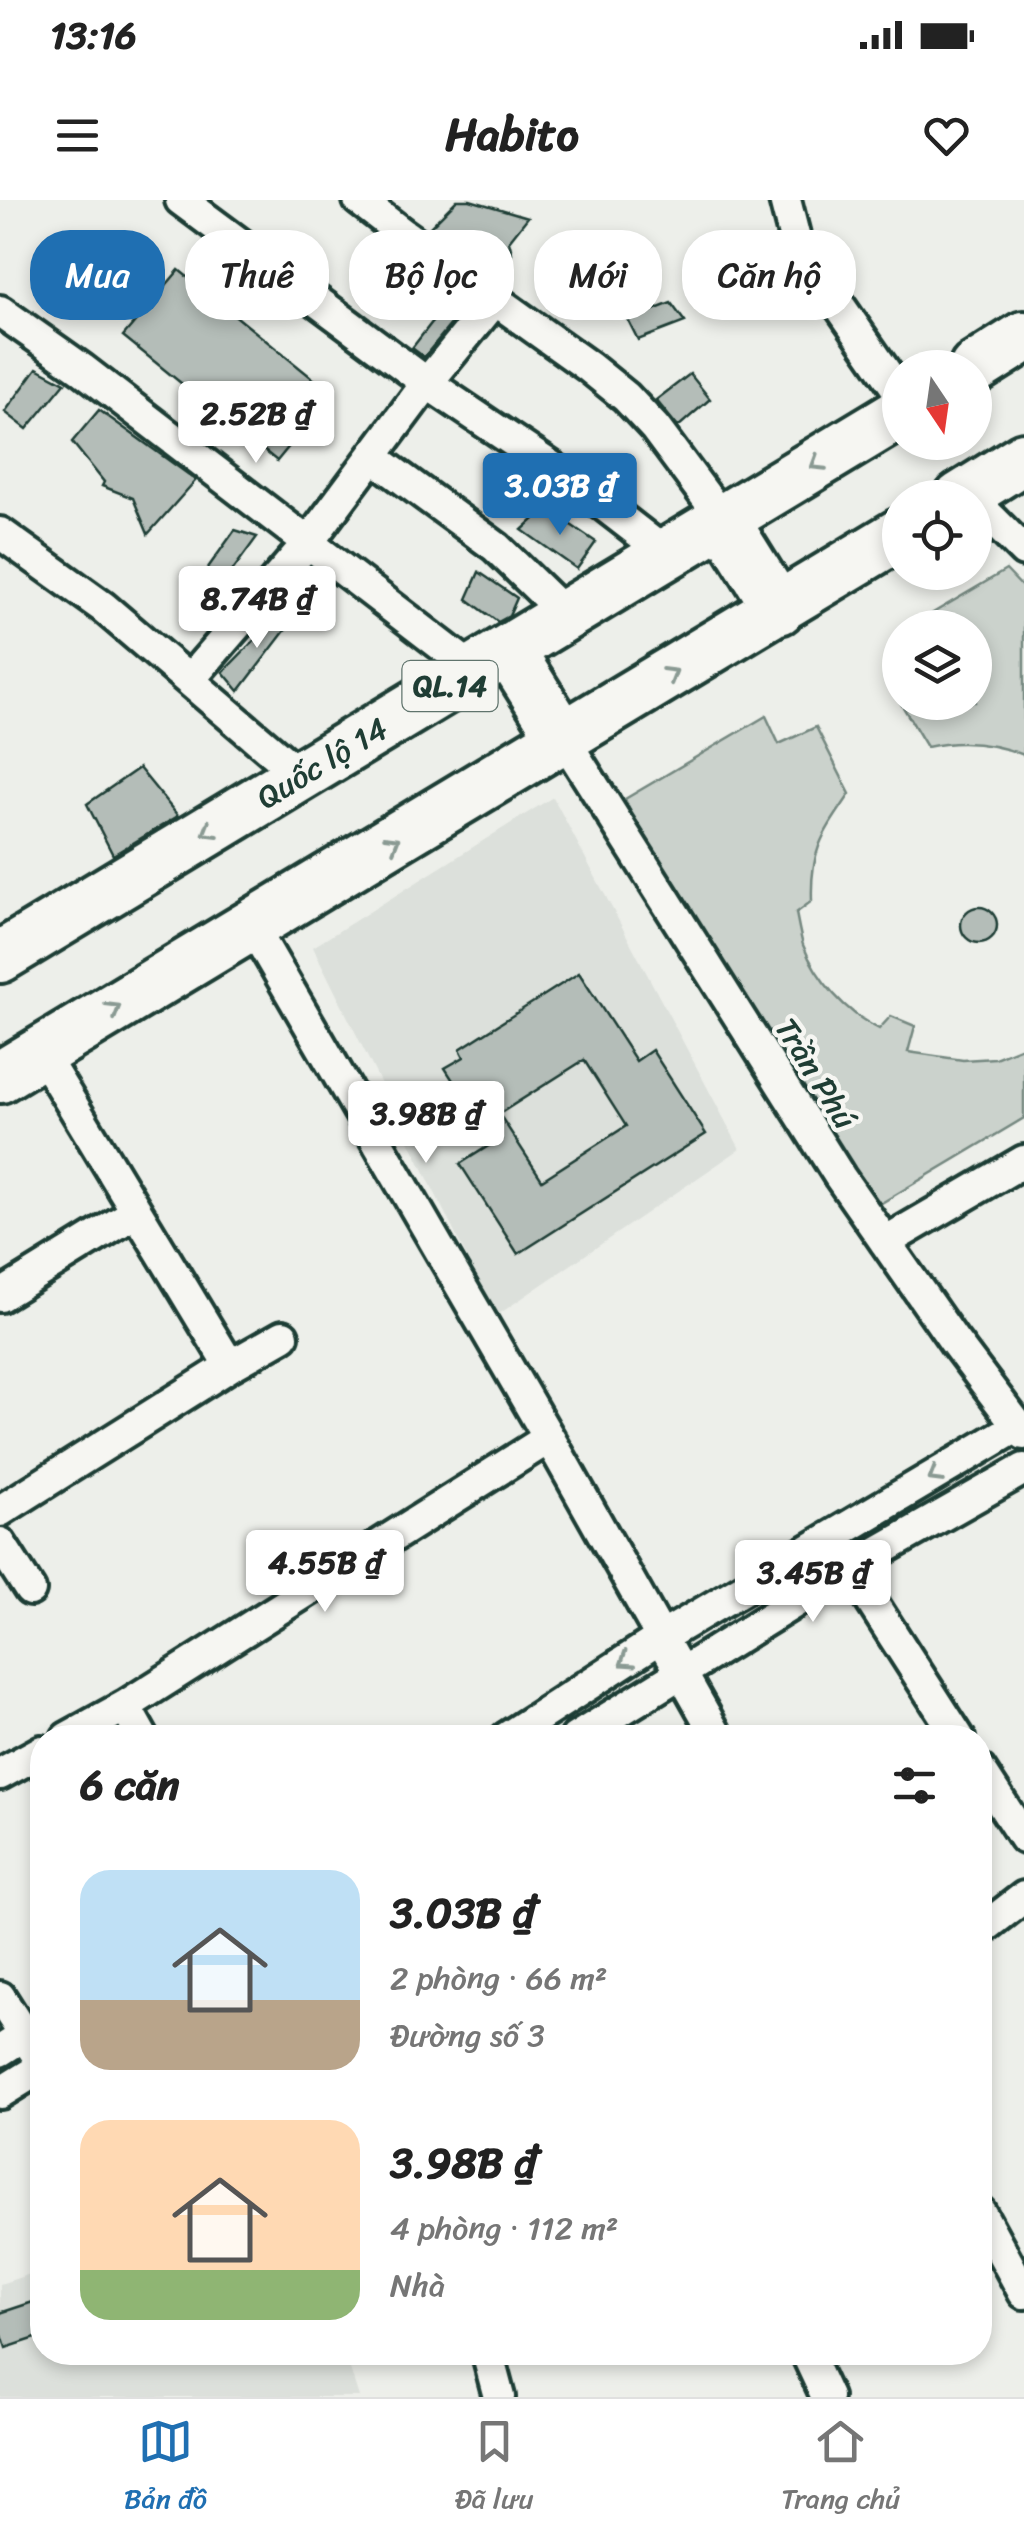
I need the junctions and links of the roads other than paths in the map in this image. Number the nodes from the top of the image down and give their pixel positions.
1 (181, 200) edge
2 (359, 200) edge
3 (789, 202) edge
4 (400, 230) edge
5 (0, 311) edge
6 (514, 314) edge
7 (479, 320) edge
8 (1024, 337) edge
9 (992, 357) edge
10 (882, 367) edge
11 (427, 383) junction
12 (882, 424) edge
13 (373, 458) junction
14 (1024, 458) edge
15 (992, 481) edge
16 (724, 521) junction
17 (992, 521) edge
18 (0, 533) edge
19 (307, 544) junction
20 (882, 545) edge
21 (1024, 551) edge
22 (668, 555) junction
23 (778, 609) junction
24 (568, 616) junction
25 (492, 661) junction
26 (190, 678) junction
27 (564, 738) junction
28 (301, 776) junction
29 (252, 926) junction
30 (0, 957) edge
31 (20, 1065) edge
32 (1024, 1161) edge
33 (136, 1212) junction
34 (885, 1242) junction
35 (0, 1296) edge
36 (283, 1336) dead end
37 (230, 1366) junction
38 (1021, 1430) edge
39 (549, 1438) junction
40 (1024, 1469) edge
41 (0, 1511) edge
42 (831, 1537) junction
43 (0, 1543) edge
44 (850, 1568) junction
45 (30, 1590) dead end
46 (662, 1637) junction
47 (681, 1670) junction
48 (125, 1706) junction
49 (91, 1725) edge
50 (136, 1725) edge
51 (526, 1725) edge
52 (596, 1725) edge
53 (711, 1725) edge
54 (951, 1725) edge
55 (30, 1758) edge
56 (0, 1774) edge
57 (992, 1789) edge
58 (1024, 1838) edge
59 (1024, 1897) edge
60 (992, 1921) edge
61 (0, 1997) edge
62 (22, 2037) edge
63 (30, 2073) edge
64 (0, 2093) edge
65 (992, 2234) edge
66 (1024, 2293) edge
67 (491, 2365) edge
68 (812, 2365) edge
69 (499, 2397) edge
70 (827, 2397) edge

1 - 11 street
2 - 4 street
3 - 10 street
5 - 19 street
6 - 16 street
7 - 11 street
8 - 9 highway
11 - 13 street
11 - 22 street
12 -> 16 highway, Quốc lộ 14 / QL.14
13 - 19 street
13 - 24 street
14 - 15 highway
16 - 22 highway, Quốc lộ 14 / QL.14
16 - 23 highway
17 - 21 street
18 - 26 street
19 - 25 street
19 - 26 street
20 - 23 highway
22 - 24 highway, Quốc lộ 14 / QL.14
27 -> 23 highway
24 - 25 highway, Quốc lộ 14 / QL.14
25 - 27 highway
25 - 28 highway, Quốc lộ 14 / QL.14
26 - 28 street
29 -> 27 highway
27 - 34 street, Trần Phú
28 -> 30 highway, Quốc lộ 14 / QL.14
31 -> 29 highway
29 - 39 street
31 - 33 street
32 - 34 street
33 - 35 street
33 - 37 street
34 - 38 street, Trần Phú
36 - 37 street
37 - 41 street
38 -> 42 street
39 - 46 street
39 - 48 street
40 - 44 street
42 - 44 street
42 - 46 street
43 - 45 street
44 - 47 street
44 - 54 street
46 - 47 street
46 -> 51 street
47 - 52 street
47 - 53 street
48 - 49 street
48 - 50 street
55 - 56 street
57 - 58 street
59 - 60 street
61 - 62 street
63 - 64 street
65 - 66 street
67 - 69 street
68 - 70 street

